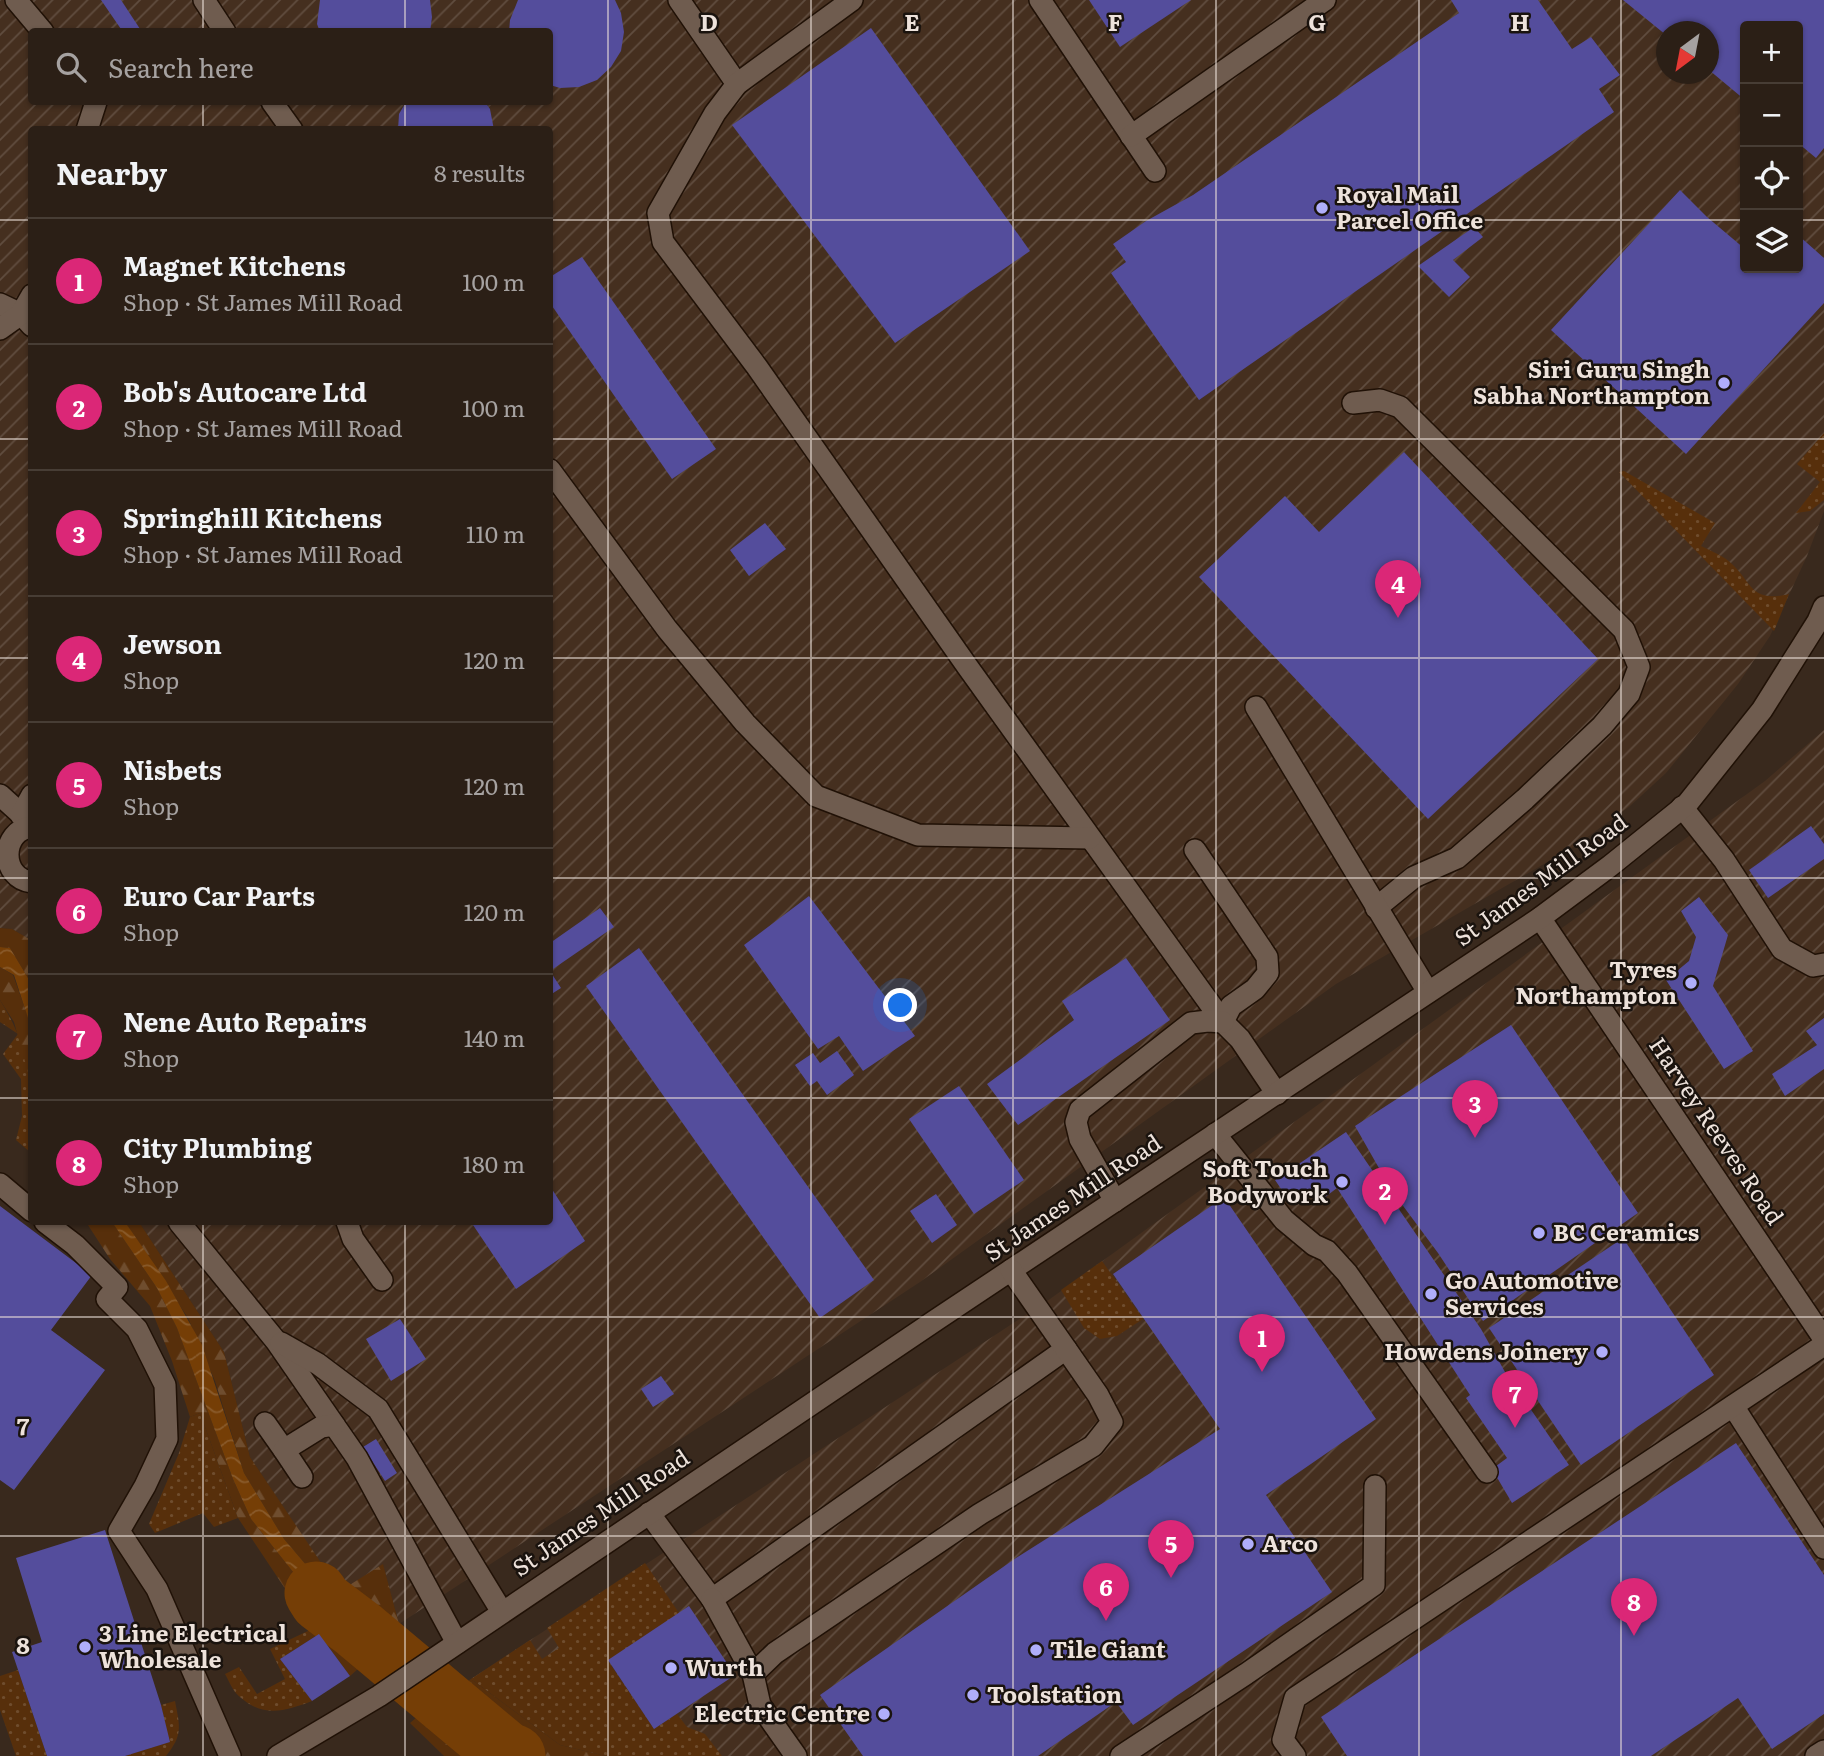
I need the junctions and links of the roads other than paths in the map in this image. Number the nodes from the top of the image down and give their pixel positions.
1 (16, 0) edge
2 (204, 0) edge
3 (678, 0) edge
4 (852, 0) edge
5 (1040, 0) edge
6 (1325, 0) edge
7 (40, 28) edge
8 (222, 28) edge
9 (737, 84) junction
10 (95, 105) edge
11 (274, 105) edge
12 (88, 126) edge
13 (289, 126) edge
14 (1131, 136) junction
15 (1155, 171) dead end
16 (0, 304) edge
17 (26, 321) edge
18 (0, 329) edge
19 (1353, 403) dead end
20 (553, 474) edge
21 (1822, 618) edge
22 (1256, 707) dead end
23 (0, 795) edge
24 (1682, 807) junction
25 (28, 822) edge
26 (1090, 838) junction
27 (4, 840) edge
28 (1195, 850) dead end
29 (28, 882) edge
30 (0, 883) edge
31 (1376, 908) junction
32 (1540, 918) junction
33 (1824, 964) edge
34 (1428, 992) junction
35 (1223, 1022) junction
36 (1277, 1094) junction
37 (1216, 1134) junction
38 (0, 1184) edge
39 (1115, 1201) junction
40 (28, 1208) edge
41 (49, 1225) edge
42 (181, 1225) edge
43 (348, 1225) edge
44 (1011, 1270) junction
45 (382, 1280) dead end
46 (1824, 1339) edge
47 (276, 1341) junction
48 (1824, 1345) edge
49 (1066, 1349) junction
50 (1733, 1406) junction
51 (265, 1423) dead end
52 (334, 1425) junction
53 (284, 1450) junction
54 (1487, 1472) dead end
55 (302, 1477) dead end
56 (1375, 1486) dead end
57 (649, 1513) junction
58 (1824, 1548) edge
59 (712, 1599) junction
60 (502, 1612) junction
61 (457, 1643) junction
62 (753, 1674) junction
63 (1824, 1751) edge
64 (281, 1755) edge
65 (230, 1756) edge
66 (796, 1756) edge
67 (1121, 1756) edge
68 (1295, 1756) edge
69 (1816, 1756) edge

1 - 7 street
2 - 8 street
3 - 9 street
4 - 9 street
5 - 14 street
6 - 14 street
9 - 26 street
10 - 12 street
11 - 13 street
14 - 15 street
16 - 17 street
17 - 18 street
19 - 31 street
20 - 26 street
21 - 24 street, St James Mill Road
22 - 31 street
23 - 25 street
24 - 32 street, St James Mill Road
24 - 33 street
25 - 27 street
26 - 35 street
27 - 29 street
28 - 35 street
29 - 30 street
31 - 34 street
32 - 34 street, St James Mill Road
32 - 46 street, Harvey Reeves Road
34 - 36 street, St James Mill Road
35 - 36 street
35 - 39 street
36 - 37 street, St James Mill Road
37 - 39 street, St James Mill Road
37 - 54 street
38 - 40 street
39 - 44 street, St James Mill Road
41 - 65 street
42 - 47 street
43 - 45 street
44 - 49 street
44 - 57 street, St James Mill Road
47 - 52 street
47 - 60 street
48 - 50 street
49 - 59 street
49 - 62 street
50 - 58 street
50 - 68 street
51 - 53 street
52 - 53 street
52 - 61 street
53 - 55 street
56 - 67 street
57 - 59 street
57 - 60 street, St James Mill Road
59 - 62 street
60 - 61 street, St James Mill Road
61 - 64 street, St James Mill Road
62 - 66 street
63 - 69 street

